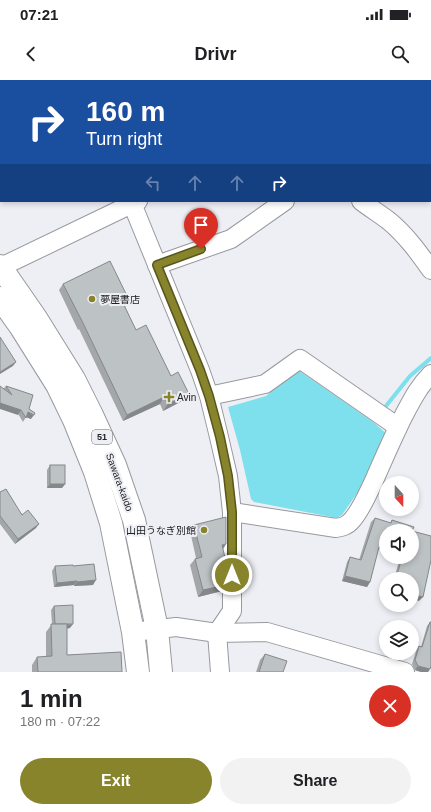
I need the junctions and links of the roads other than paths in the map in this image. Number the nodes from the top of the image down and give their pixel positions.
1 (134, 202) edge
2 (284, 202) edge
3 (362, 202) edge
4 (157, 265) junction
5 (0, 266) edge
6 (431, 270) edge
7 (0, 298) edge
8 (431, 374) edge
9 (209, 396) junction
10 (398, 427) junction
11 (232, 512) junction
12 (157, 629) junction
13 (133, 632) junction
14 (217, 633) junction
15 (138, 672) edge
16 (161, 672) edge
17 (220, 672) edge
18 (405, 672) edge

1 - 4 street
1 - 5 street
2 - 4 street
3 - 6 street
4 - 9 street
5 - 12 highway, Sawara-kaido / 51
7 - 13 highway, Sawara-kaido / 51
8 - 10 street
9 - 10 street
9 - 11 street
10 - 11 street
11 - 14 street
12 - 13 street
12 - 14 street
12 - 16 highway, 51
13 - 15 highway, 51
14 - 17 street
14 - 18 street

